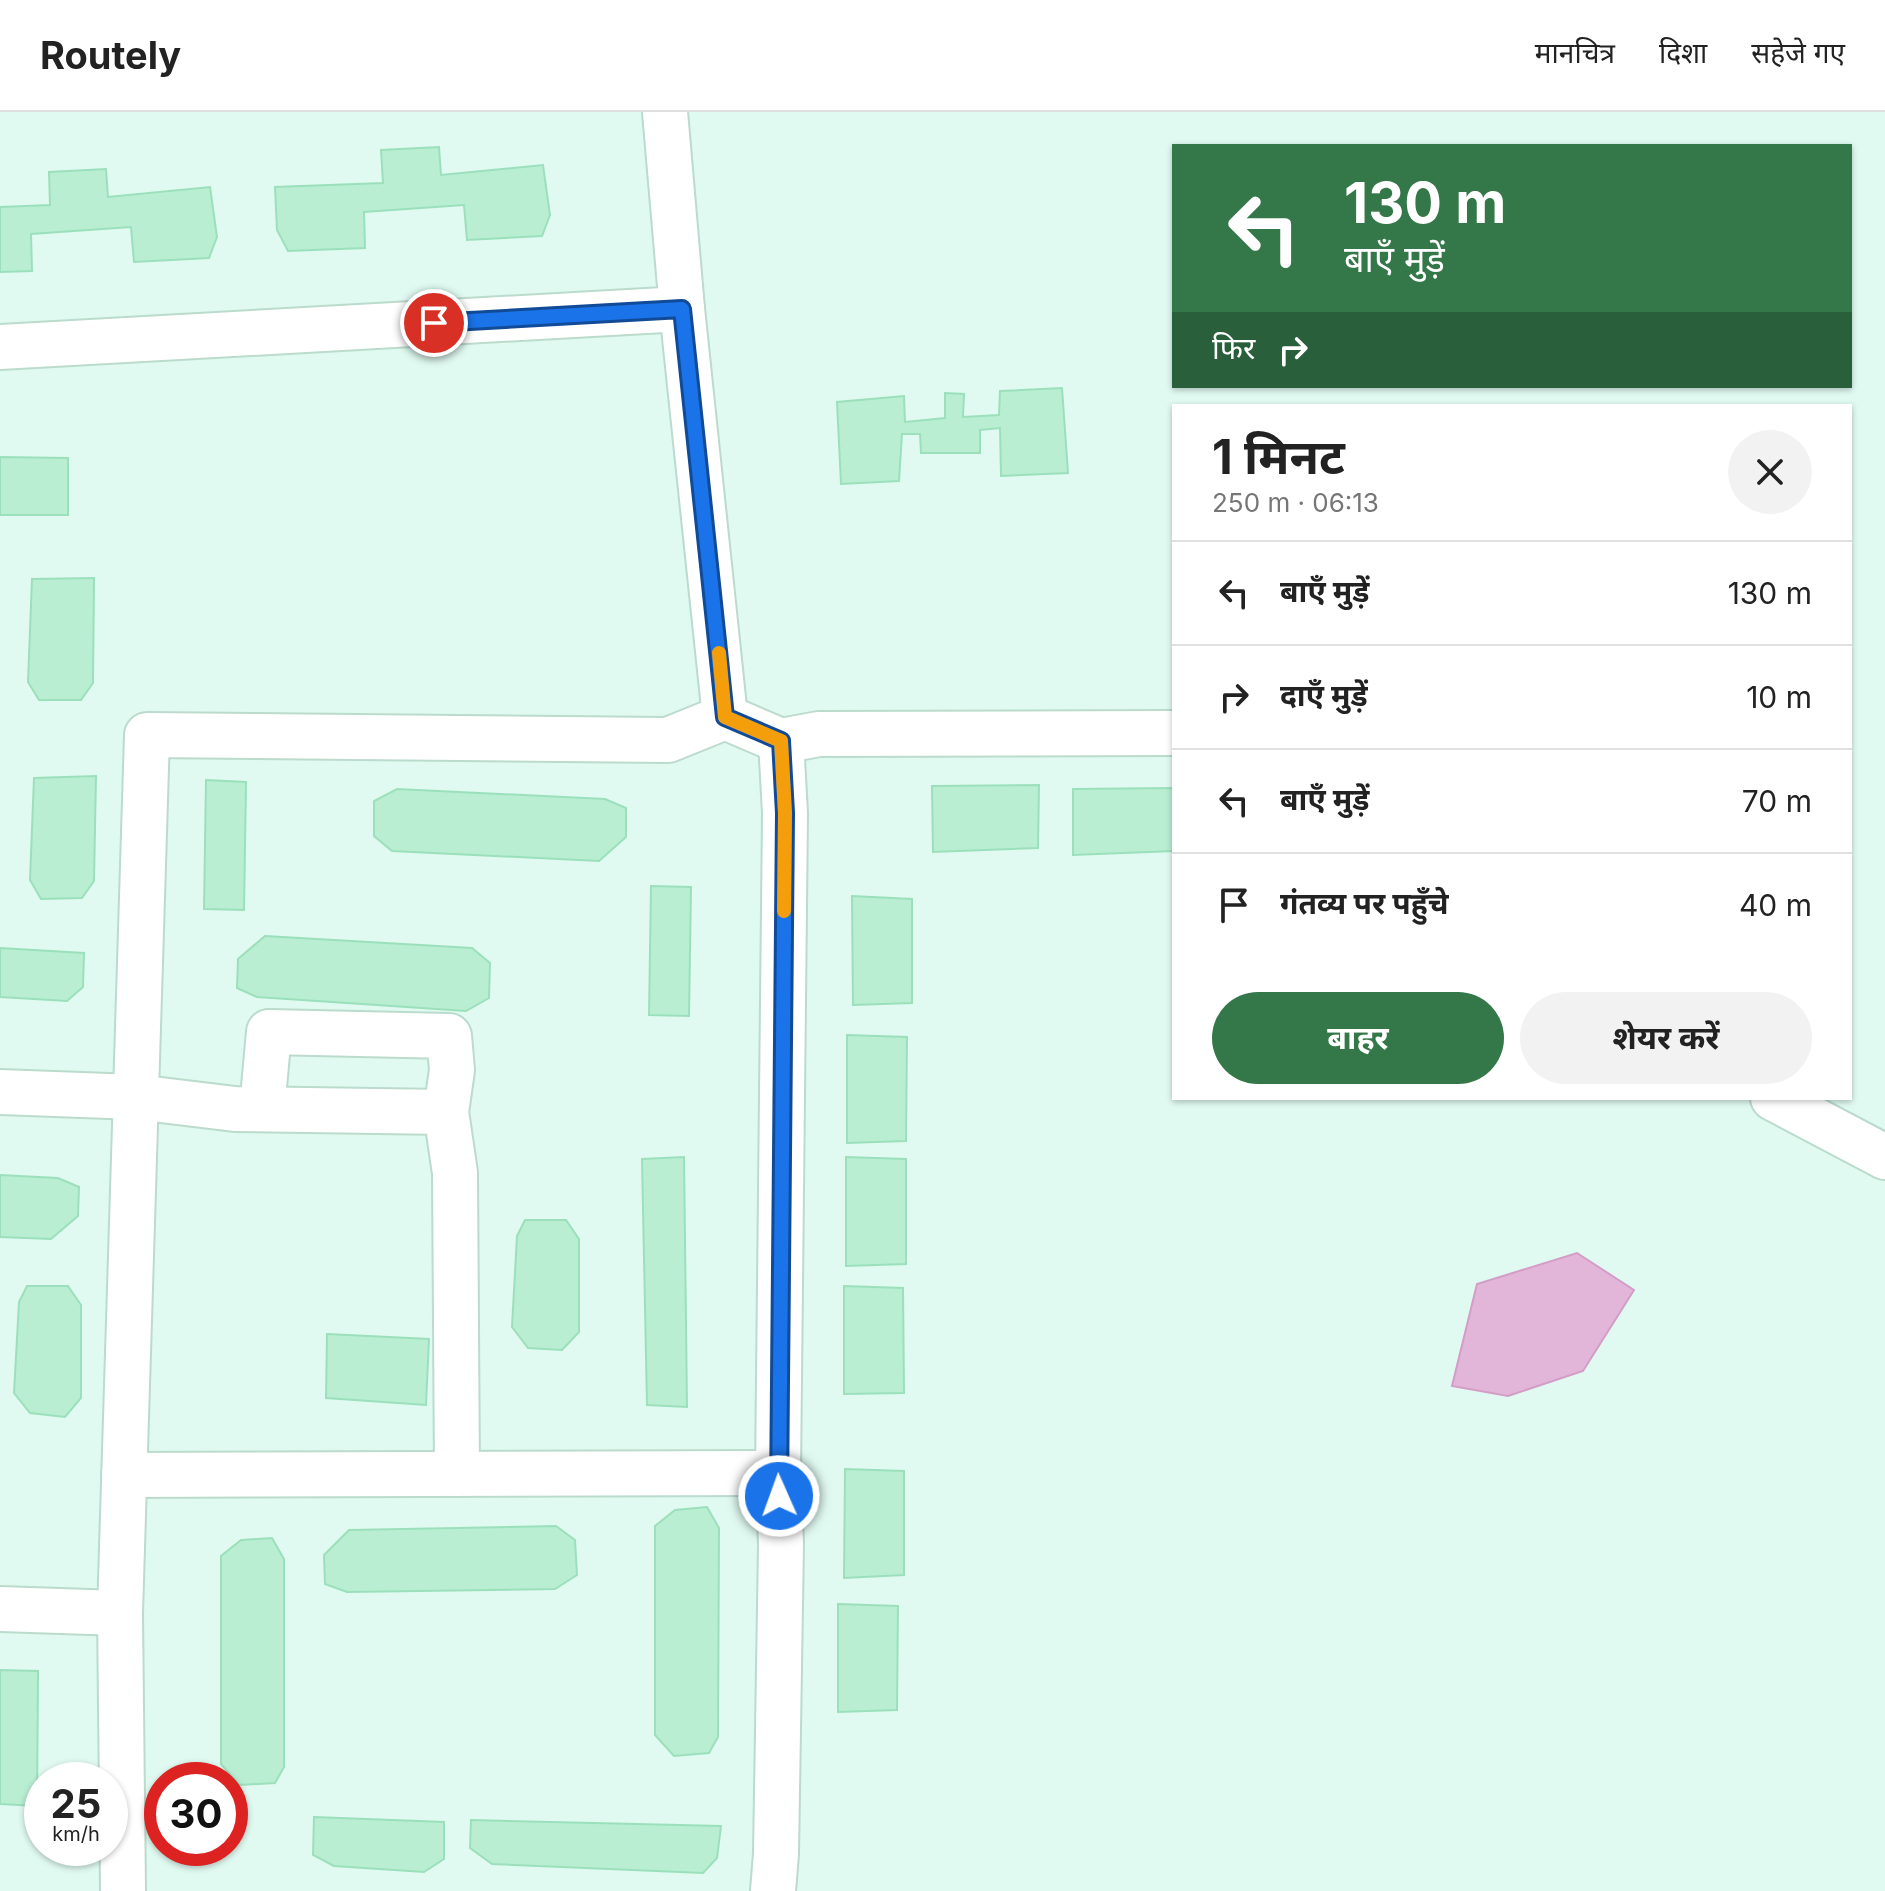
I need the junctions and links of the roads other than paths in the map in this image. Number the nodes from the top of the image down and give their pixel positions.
1 (665, 112) edge
2 (682, 309) junction
3 (0, 347) edge
4 (725, 717) junction
5 (1172, 733) edge
6 (781, 741) junction
7 (0, 1092) edge
8 (136, 1097) junction
9 (1777, 1100) edge
10 (262, 1109) junction
11 (446, 1112) junction
12 (1885, 1157) edge
13 (778, 1473) junction
14 (457, 1474) junction
15 (124, 1475) junction
16 (0, 1609) edge
17 (120, 1613) junction
18 (123, 1891) edge
19 (773, 1891) edge

1 - 2 street
2 - 3 street
2 - 4 street
4 - 6 street
4 - 8 street
5 - 6 street
6 - 13 street
7 - 8 street
8 - 10 street
8 - 15 street
9 - 12 street
10 - 11 street
10 - 11 street
11 - 14 street
13 - 14 street
13 - 19 street
14 - 15 street
15 - 17 street
16 - 17 street
17 - 18 street

